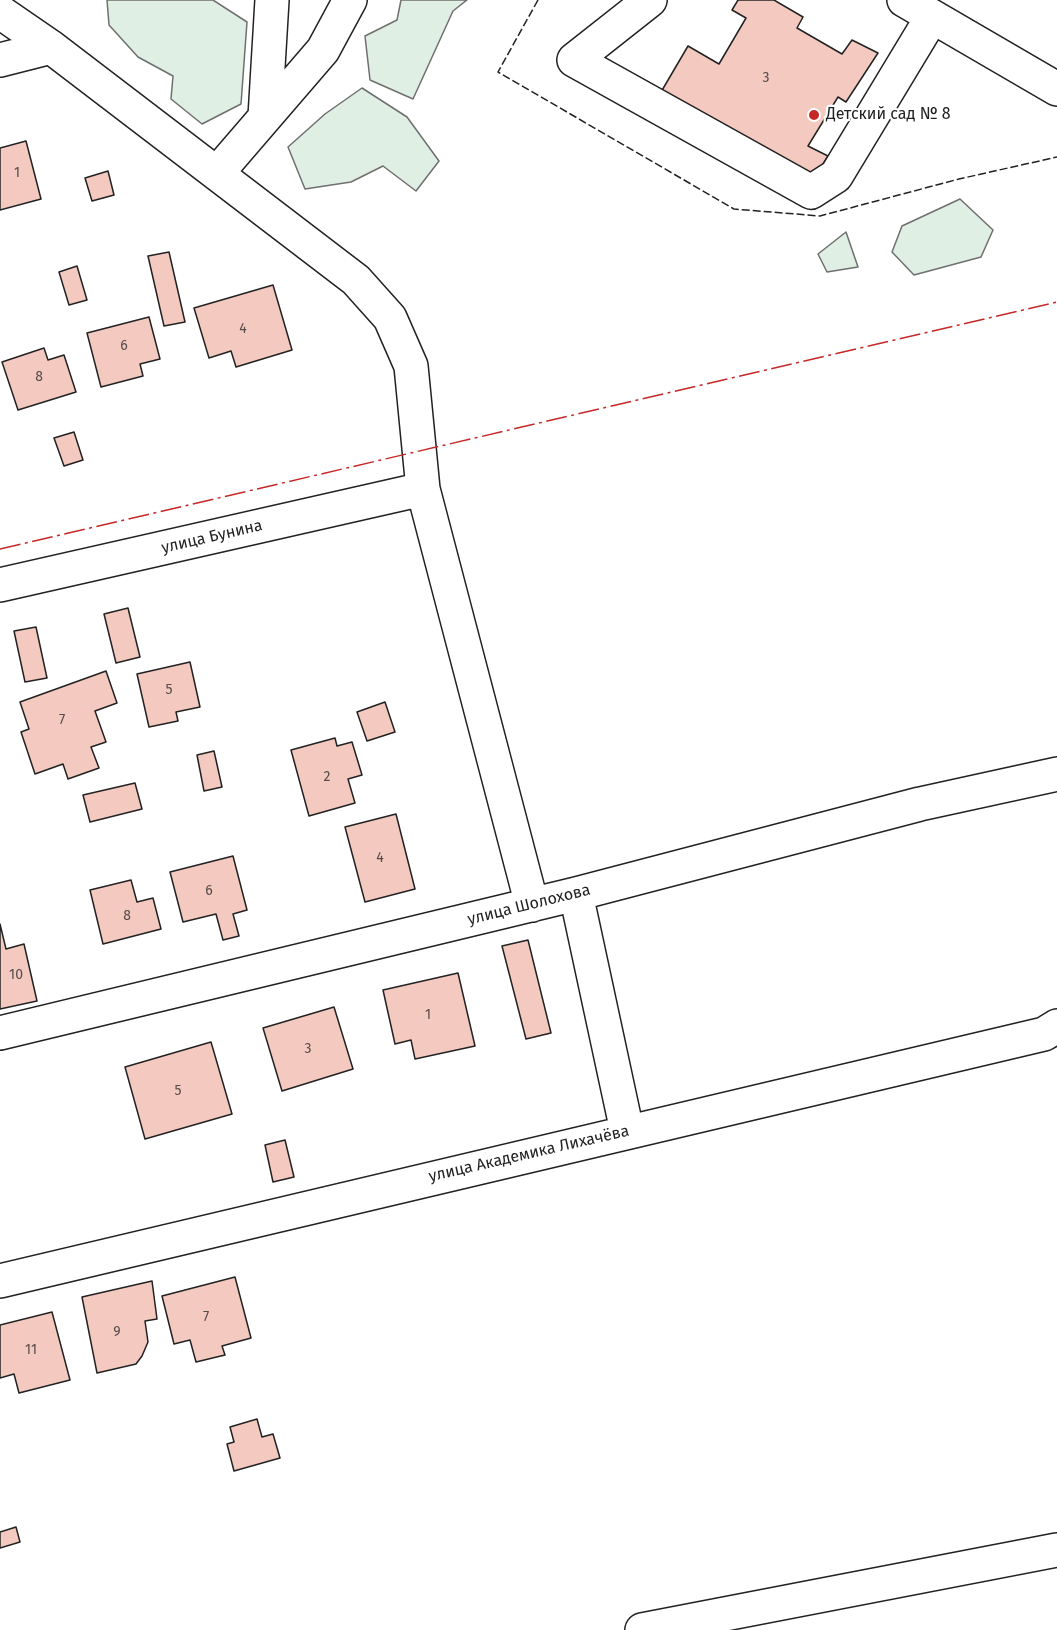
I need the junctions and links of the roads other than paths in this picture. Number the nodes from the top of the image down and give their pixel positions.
1 (350, 0) edge
2 (650, 0) edge
3 (904, 0) edge
4 (268, 2) edge
5 (0, 12) edge
6 (932, 17) junction
7 (51, 47) junction
8 (0, 60) edge
9 (1057, 89) edge
10 (266, 117) junction
11 (218, 172) junction
12 (423, 489) junction
13 (0, 585) edge
14 (1057, 774) edge
15 (576, 894) junction
16 (532, 905) junction
17 (0, 1033) edge
18 (1053, 1033) edge
19 (627, 1131) junction
20 (0, 1281) edge
21 (1057, 1550) edge
22 (642, 1630) edge

1 - 10 street
2 - 6 street
3 - 6 street
4 - 10 street
5 - 7 street
6 - 9 street
7 - 8 street
7 - 11 street
10 - 11 street
11 - 12 street
12 - 13 street, улица Бунина
12 - 16 street
14 - 15 street, улица Шолохова
15 - 16 street, улица Шолохова
15 - 19 street
16 - 17 street, улица Шолохова
18 - 19 street, улица Академика Лихачёва
19 - 20 street, улица Академика Лихачёва
21 - 22 street

